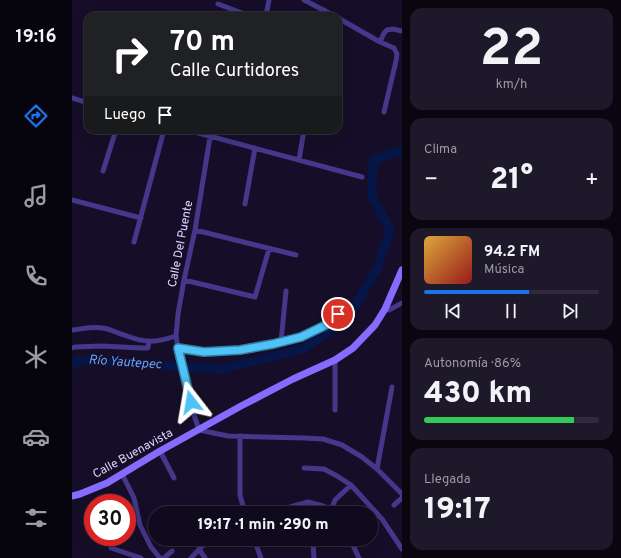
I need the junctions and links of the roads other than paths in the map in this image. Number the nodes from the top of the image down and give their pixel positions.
1 (269, 0) edge
2 (304, 0) edge
3 (218, 4) dead end
4 (324, 10) joint
5 (239, 12) edge
6 (267, 12) edge
7 (328, 12) edge
8 (342, 20) edge
9 (402, 31) edge
10 (380, 42) junction
11 (72, 98) edge
12 (84, 102) edge
13 (384, 112) dead end
14 (115, 134) edge
15 (163, 134) edge
16 (200, 134) edge
17 (303, 134) edge
18 (210, 137) junction
19 (255, 148) junction
20 (299, 160) junction
21 (103, 171) dead end
22 (362, 177) dead end
23 (72, 200) edge
24 (245, 204) dead end
25 (141, 218) junction
26 (195, 230) junction
27 (134, 242) dead end
28 (269, 249) junction
29 (296, 255) dead end
30 (402, 270) edge
31 (184, 280) junction
32 (402, 280) edge
33 (286, 292) dead end
34 (402, 303) edge
35 (348, 305) dead end
36 (387, 309) junction
37 (72, 330) edge
38 (176, 336) junction
39 (148, 341) junction
40 (281, 342) junction
41 (72, 348) edge
42 (178, 348) junction
43 (335, 363) junction
44 (392, 387) dead end
45 (335, 410) dead end
46 (199, 430) junction
47 (240, 436) junction
48 (160, 452) junction
49 (304, 468) dead end
50 (377, 469) junction
51 (122, 474) junction
52 (174, 478) dead end
53 (351, 485) junction
54 (402, 494) edge
55 (72, 496) edge
56 (402, 498) edge
57 (394, 505) dead end
58 (243, 506) edge
59 (294, 506) edge
60 (323, 506) edge
61 (334, 506) edge
62 (202, 546) edge
63 (257, 546) edge
64 (313, 546) edge
65 (353, 546) edge
66 (111, 548) dead end
67 (199, 549) junction
68 (402, 549) edge
69 (172, 551) dead end
70 (141, 558) edge
71 (160, 558) edge
72 (164, 558) edge
73 (191, 558) edge
74 (205, 558) edge
75 (261, 558) edge
76 (314, 558) edge
77 (359, 558) edge

1 - 6 street
2 - 4 street
3 - 5 street
4 - 7 street
8 - 10 street
9 - 10 street
10 - 13 street
11 - 12 street
14 - 21 street
15 - 25 street
16 - 18 street
17 - 20 street
18 - 19 street
18 - 26 street, Calle Del Puente
19 - 20 street
19 - 24 street
20 - 22 street
23 - 25 street
25 - 27 street
26 - 28 street
26 - 31 street, Calle Del Puente
28 - 29 street
28 - 31 street
30 - 36 main road
31 - 38 street, Calle Del Puente
32 - 36 main road
33 - 40 street
34 - 36 street
35 - 40 street
36 - 43 main road, Calle Buenavista
37 - 39 street
38 - 39 street
38 - 42 street, Calle Del Puente
39 - 41 street
40 - 42 street
42 - 46 street, Calle Del Puente
43 - 45 street
43 - 46 main road, Calle Buenavista
44 - 50 street
46 - 47 street
46 - 48 main road, Calle Buenavista
47 - 50 street
47 - 58 street
48 - 51 main road, Calle Buenavista
48 - 52 street
49 - 53 street
50 - 54 street
51 - 55 main road, Calle Buenavista
51 - 71 street
53 - 61 street
53 - 68 street
56 - 57 street
59 - 60 street
62 - 67 street
63 - 75 street
64 - 76 street
65 - 77 street
66 - 70 street
67 - 73 street
67 - 74 street
69 - 72 street

